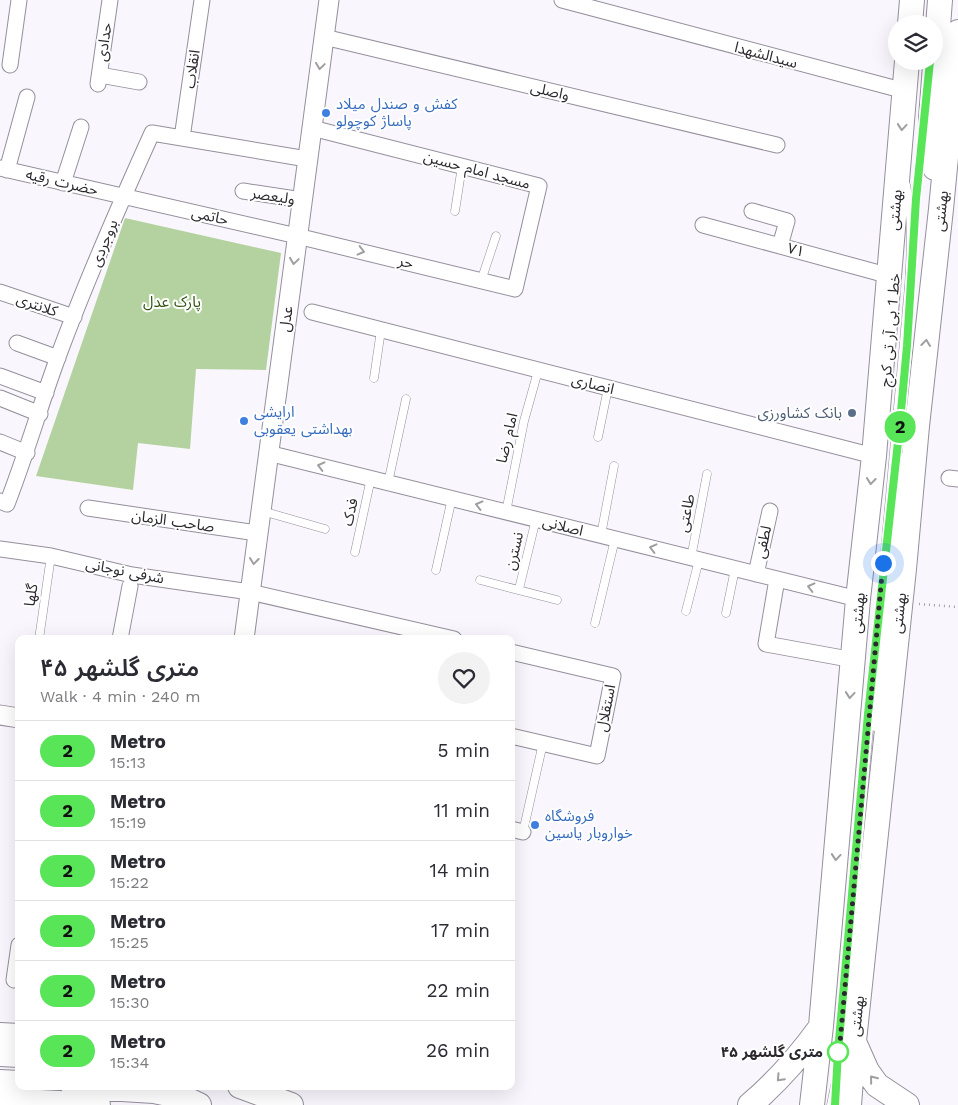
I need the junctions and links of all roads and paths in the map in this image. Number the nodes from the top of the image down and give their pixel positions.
1 (19, 0) edge
2 (110, 0) edge
3 (202, 0) edge
4 (329, 0) edge
5 (565, 0) edge
6 (912, 0) edge
7 (940, 0) edge
8 (911, 15) edge
9 (958, 32) edge
10 (324, 37) junction
11 (10, 65) dead end
12 (906, 70) edge
13 (139, 82) dead end
14 (905, 91) junction
15 (27, 97) dead end
16 (82, 126) dead end
17 (312, 128) junction
18 (182, 138) junction
19 (777, 146) dead end
20 (900, 156) junction
21 (307, 159) junction
22 (462, 166) junction
23 (4, 169) edge
24 (63, 183) junction
25 (243, 191) dead end
26 (123, 196) junction
27 (948, 196) edge
28 (302, 200) junction
29 (455, 211) dead end
30 (752, 211) dead end
31 (703, 225) dead end
32 (297, 236) junction
33 (496, 236) dead end
34 (780, 246) junction
35 (890, 276) junction
36 (481, 281) junction
37 (515, 290) joint
38 (0, 292) edge
39 (312, 312) dead end
40 (74, 317) junction
41 (381, 330) junction
42 (17, 343) dead end
43 (58, 358) junction
44 (538, 371) junction
45 (923, 372) junction
46 (0, 376) edge
47 (374, 378) dead end
48 (608, 388) junction
49 (46, 393) junction
50 (0, 398) edge
51 (406, 399) dead end
52 (40, 414) junction
53 (910, 414) dead end
54 (598, 437) dead end
55 (0, 442) edge
56 (904, 448) dead end
57 (27, 453) junction
58 (268, 453) junction
59 (874, 456) junction
60 (614, 466) dead end
61 (707, 474) dead end
62 (371, 478) junction
63 (388, 483) junction
64 (452, 498) junction
65 (4, 503) edge
66 (88, 508) dead end
67 (260, 511) junction
68 (770, 511) dead end
69 (506, 512) junction
70 (536, 519) junction
71 (325, 529) dead end
72 (257, 533) junction
73 (608, 537) junction
74 (0, 549) edge
75 (355, 552) dead end
76 (51, 556) junction
77 (695, 559) junction
78 (736, 569) junction
79 (436, 570) dead end
80 (756, 574) junction
81 (777, 579) junction
82 (480, 580) dead end
83 (130, 586) dead end
84 (519, 590) junction
85 (250, 592) junction
86 (858, 599) junction
87 (556, 600) dead end
88 (900, 603) junction
89 (958, 607) edge
90 (686, 611) dead end
91 (726, 612) dead end
92 (595, 623) dead end
93 (40, 635) edge
94 (121, 635) edge
95 (245, 635) edge
96 (437, 635) edge
97 (515, 653) edge
98 (854, 660) junction
99 (0, 715) edge
100 (15, 717) edge
101 (515, 737) edge
102 (542, 743) junction
103 (517, 831) edge
104 (15, 962) edge
105 (11, 980) edge
106 (821, 1026) junction
107 (0, 1035) edge
108 (15, 1036) edge
109 (854, 1041) junction
110 (0, 1054) edge
111 (15, 1055) edge
112 (0, 1082) edge
113 (15, 1083) edge
114 (127, 1090) edge
115 (251, 1090) edge
116 (0, 1100) edge
117 (182, 1100) edge
118 (98, 1105) edge
119 (291, 1105) edge
120 (750, 1105) edge
121 (812, 1105) edge
122 (831, 1105) edge
123 (841, 1105) edge
124 (849, 1105) edge
125 (907, 1105) edge

1 - 11 street
2 - 13 street, حدادی
3 - 18 street, انقلاب
4 - 10 street, عدل
5 - 14 street, سیدالشهدا
6 - 8 main road
7 - 27 main road
9 - 27 main road, بهشتی
10 -> 17 street, عدل
10 - 19 street, واصلی
12 - 14 main road, بهشتى
14 -> 20 main road, بهشتى
15 - 23 street
16 - 24 street
17 - 21 street, عدل
17 - 22 street, مسجد امام حسین
18 - 21 street, بروجردی
18 - 26 street, بروجردی
20 - 35 main road, بهشتى
20 - 122 lane, خط 1 بی آر تی کرج
21 - 28 street, عدل
22 - 29 lane
22 - 37 street, مسجد امام حسین
23 - 24 street, حضرت رقیه
24 - 26 street, حضرت رقیه
25 - 28 street, ولیعصر
26 - 32 street, حاتمی
26 - 40 street, بروجردی
45 -> 27 main road, بهشتی
28 - 32 street, عدل
30 - 34 street
31 - 34 street, ۷۱
32 -> 36 street, حر
32 -> 58 street, عدل
33 - 36 lane
34 - 35 street, ۷۱
35 - 59 main road, بهشتى
36 - 37 street, حر
38 - 40 street, کلانتری
39 - 41 street, انصاری
40 - 43 street, بروجردی
41 - 44 street, انصاری
41 - 47 lane
42 - 43 street
43 - 49 street, بروجردی
44 - 48 street, انصاری
44 - 69 lane, امام رضا
45 - 53 lane
45 - 88 main road, بهشتی
46 - 49 street
48 - 54 lane
48 - 59 street, انصاری
49 - 52 street, بروجردی
50 - 52 street
51 - 63 lane
52 - 57 street, بروجردی
55 - 57 street
56 - 123 lane
57 - 65 street, بروجردی
62 -> 58 street, اصلانی
58 - 67 street, عدل
59 -> 86 main road, بهشتى
60 - 73 lane
61 - 77 lane, طاعتی
62 - 63 street, اصلانی
62 - 75 lane, فدک
63 - 64 street, اصلانی
69 -> 64 street, اصلانی
64 - 79 lane
66 - 72 street, صاحب الزمان
67 - 71 lane
67 - 72 street, عدل
68 - 80 street, لطفی
69 - 70 street, اصلانی
70 - 73 street, اصلانی
70 - 84 lane, نسترن
72 -> 85 street, عدل
77 -> 73 street, اصلانی
73 - 92 lane
74 - 76 street, شرفی نوجانی
76 - 85 street, شرفی نوجانی
76 - 93 lane, گلها
77 - 78 street, اصلانی
77 - 90 lane, طاعتی
78 - 80 street, اصلانی
78 - 91 lane
80 - 81 street, اصلانی
86 -> 81 street, اصلانی
81 - 98 street
82 - 84 lane
83 - 94 street
84 - 87 lane
85 - 95 street, عدل
85 - 96 street
86 - 98 main road, بهشتى
88 - 89 path
88 - 109 main road, بهشتی
97 - 102 street, استقلال
98 -> 106 main road, بهشتى
99 - 100 street
101 - 102 street, استقلال
102 - 103 lane
104 - 105 street
106 -> 120 main road
106 - 121 main road, بهشتى
107 - 108 main road
109 - 124 main road, بهشتی
125 -> 109 main road
110 - 111 main road
112 - 113 main road
114 - 117 main road
115 - 119 main road
116 - 118 main road

